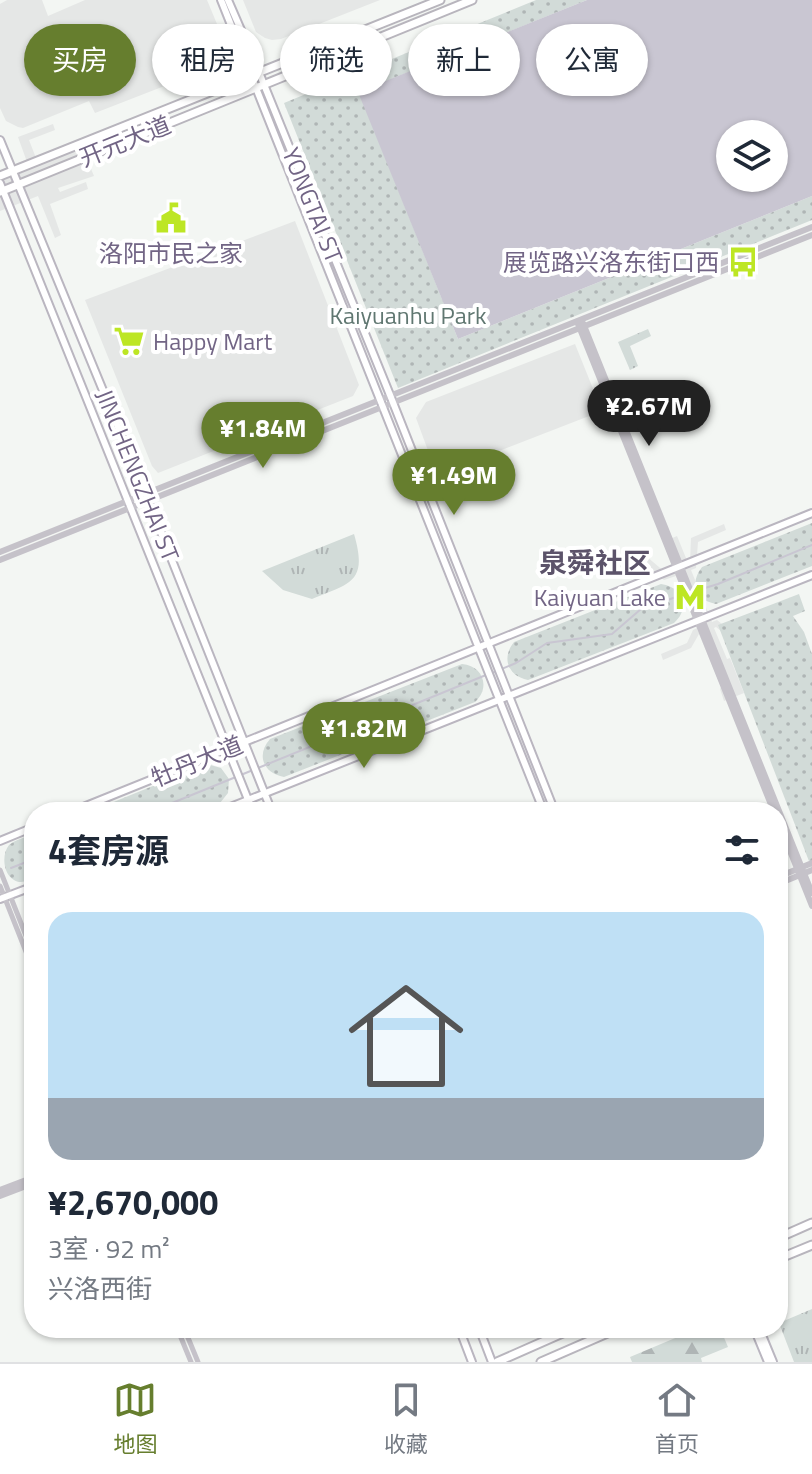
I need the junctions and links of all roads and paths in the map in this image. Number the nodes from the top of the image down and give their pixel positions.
1 (221, 0) edge
2 (228, 0) edge
3 (440, 0) edge
4 (472, 0) edge
5 (450, 3) edge
6 (230, 24) edge
7 (238, 24) edge
8 (264, 70) edge
9 (264, 84) joint
10 (200, 96) edge
11 (235, 96) edge
12 (258, 96) edge
13 (0, 140) edge
14 (13, 171) junction
15 (0, 176) edge
16 (18, 184) junction
17 (1, 188) edge
18 (812, 227) edge
19 (812, 235) edge
20 (580, 324) junction
21 (391, 399) junction
22 (382, 402) junction
23 (147, 497) junction
24 (130, 504) junction
25 (812, 513) edge
26 (0, 552) edge
27 (0, 560) edge
28 (679, 568) junction
29 (812, 575) edge
30 (699, 621) junction
31 (488, 644) junction
32 (478, 647) junction
33 (508, 696) junction
34 (499, 700) junction
35 (245, 742) junction
36 (227, 749) junction
37 (265, 793) junction
38 (248, 800) junction
39 (96, 802) edge
40 (243, 802) edge
41 (268, 802) edge
42 (540, 802) edge
43 (551, 802) edge
44 (770, 802) edge
45 (774, 802) edge
46 (24, 831) edge
47 (788, 835) edge
48 (0, 841) edge
49 (788, 841) edge
50 (812, 863) edge
51 (0, 870) edge
52 (803, 871) edge
53 (0, 886) edge
54 (24, 890) edge
55 (812, 893) edge
56 (5, 898) edge
57 (812, 906) edge
58 (24, 936) edge
59 (24, 946) edge
60 (24, 1184) edge
61 (0, 1193) edge
62 (812, 1223) edge
63 (788, 1234) edge
64 (812, 1245) edge
65 (788, 1255) edge
66 (181, 1338) edge
67 (188, 1338) edge
68 (463, 1338) edge
69 (484, 1338) edge
70 (551, 1338) edge
71 (596, 1338) edge
72 (761, 1338) edge
73 (191, 1362) edge
74 (198, 1362) edge
75 (472, 1362) edge
76 (495, 1362) edge
77 (541, 1362) edge
78 (771, 1362) edge

1 - 6 main road, YONGTAI ST
2 - 7 main road, YONGTAI ST
3 - 8 main road, 开元大道
4 - 5 main road, 开元大道
5 - 9 main road, 开元大道
9 - 21 main road, YONGTAI ST
10 - 14 main road, 开元大道
11 - 16 main road, 开元大道
12 - 22 main road, YONGTAI ST
13 - 14 main road, JINCHENGZHAI ST
14 - 15 main road, 开元大道
14 - 16 main road, JINCHENGZHAI ST
16 - 17 main road, 开元大道
16 - 23 main road, JINCHENGZHAI ST
17 - 24 main road, JINCHENGZHAI ST
18 - 20 street
19 - 20 street
20 - 21 street
20 - 28 street
21 - 22 street
21 - 31 main road, YONGTAI ST
22 - 23 street
22 - 32 main road, YONGTAI ST
23 - 24 street
23 - 35 main road, JINCHENGZHAI ST
24 - 26 street
24 - 27 street
24 - 36 main road, JINCHENGZHAI ST
25 - 28 main road, 牡丹大道
28 - 30 street
28 - 31 main road, 牡丹大道
29 - 30 main road
30 - 33 main road
30 - 44 street
30 - 45 street
31 - 32 main road, 牡丹大道
31 - 33 main road, YONGTAI ST
32 - 34 main road, YONGTAI ST
32 - 35 main road, 牡丹大道
33 - 34 main road
33 - 43 main road, YONGTAI ST
34 - 37 main road
34 - 42 main road, YONGTAI ST
35 - 36 main road, 牡丹大道
35 - 37 main road, JINCHENGZHAI ST
36 - 38 main road, JINCHENGZHAI ST
36 - 39 main road, 牡丹大道
37 - 38 main road
37 - 41 main road, JINCHENGZHAI ST
38 - 40 main road
46 - 48 main road
47 - 52 street
49 - 52 street
50 - 52 street
51 - 56 street
52 - 55 street
52 - 57 street
53 - 56 street
54 - 56 main road
56 - 58 street
56 - 59 street
60 - 61 street
62 - 63 main road
64 - 65 main road
66 - 73 street
67 - 74 street
68 - 75 main road
69 - 76 main road
70 - 76 main road
71 - 77 main road
72 - 78 main road

